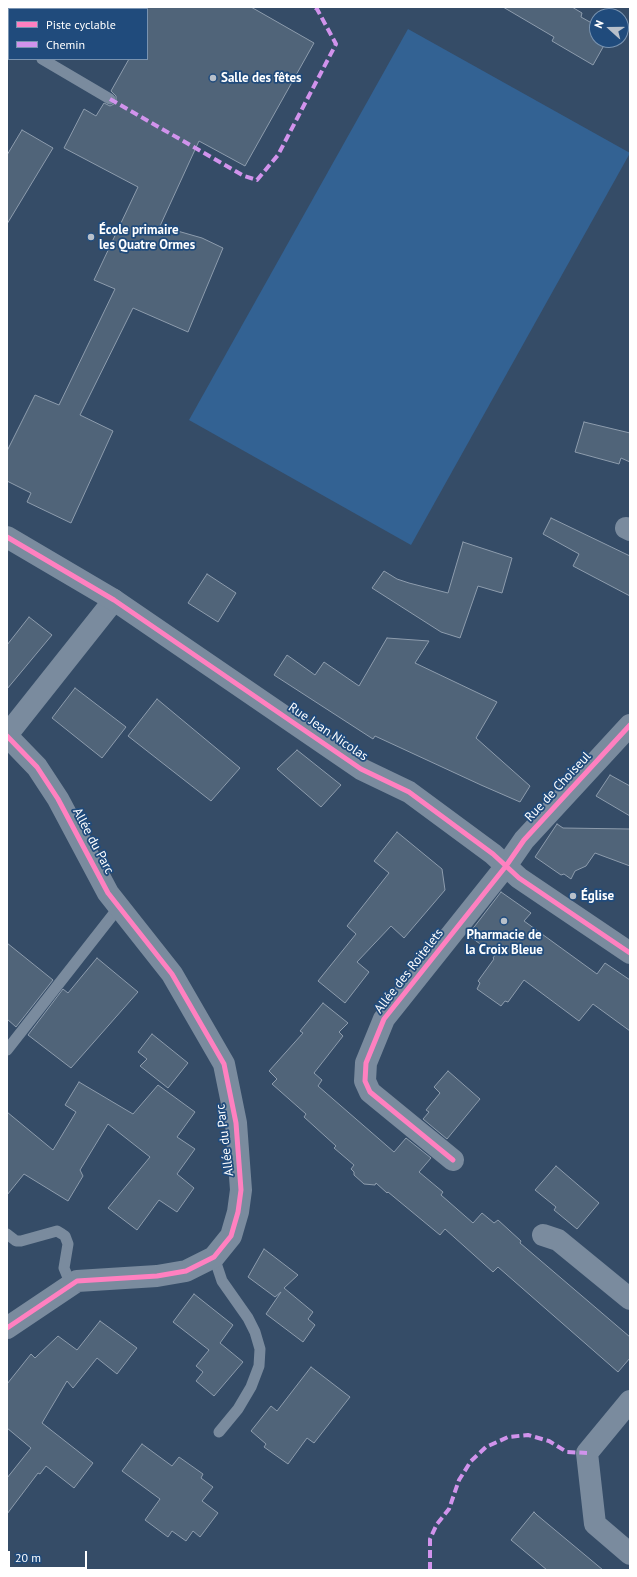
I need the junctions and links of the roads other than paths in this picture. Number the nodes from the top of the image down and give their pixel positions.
1 (44, 60) edge
2 (110, 99) dead end
3 (7, 537) edge
4 (114, 600) junction
5 (630, 725) edge
6 (7, 736) edge
7 (506, 866) junction
8 (119, 907) junction
9 (630, 953) edge
10 (7, 1050) edge
11 (453, 1160) dead end
12 (7, 1234) edge
13 (543, 1235) dead end
14 (214, 1257) junction
15 (71, 1285) junction
16 (630, 1299) edge
17 (7, 1328) edge
18 (630, 1401) edge
19 (219, 1432) dead end
20 (630, 1554) edge

1 - 2 lane
3 - 4 street, Rue Jean Nicolas
4 - 6 street, Allée du Parc
4 - 7 street, Rue Jean Nicolas
5 - 7 street, Rue de Choiseul
6 - 8 street, Allée du Parc
7 - 9 street, Rue Jean Nicolas
7 - 11 street, Allée des Roitelets
8 - 10 lane
8 - 14 street, Allée du Parc
12 - 15 lane
13 - 16 street
14 - 15 street, Allée du Parc
14 - 19 lane
15 - 17 street, Allée du Parc
18 - 20 street

